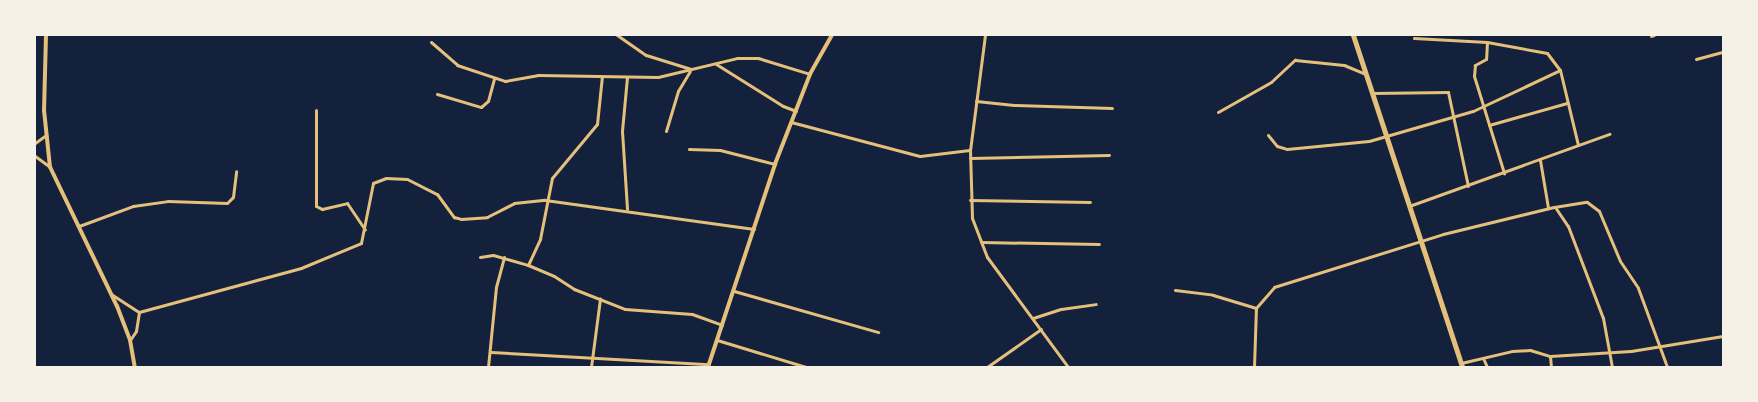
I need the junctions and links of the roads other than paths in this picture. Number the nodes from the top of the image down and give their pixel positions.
1 (46, 35) edge
2 (617, 35) edge
3 (832, 35) edge
4 (985, 35) edge
5 (1353, 35) edge
6 (1414, 38) dead end
7 (432, 42) dead end
8 (1487, 42) junction
9 (1723, 52) edge
10 (1696, 60) dead end
11 (716, 64) junction
12 (693, 70) junction
13 (1560, 70) junction
14 (810, 74) junction
15 (1366, 74) junction
16 (602, 76) junction
17 (627, 77) junction
18 (494, 79) junction
19 (1372, 93) junction
20 (437, 94) dead end
21 (976, 100) junction
22 (1567, 103) junction
23 (1483, 106) junction
24 (1112, 108) dead end
25 (316, 110) dead end
26 (796, 111) junction
27 (1218, 112) dead end
28 (1454, 117) junction
29 (791, 122) junction
30 (1489, 125) junction
31 (666, 131) dead end
32 (1609, 134) dead end
33 (46, 135) junction
34 (1268, 135) dead end
35 (1386, 136) junction
36 (35, 143) edge
37 (1578, 145) junction
38 (689, 149) dead end
39 (970, 150) junction
40 (1109, 155) dead end
41 (35, 156) edge
42 (970, 158) junction
43 (1540, 160) junction
44 (776, 164) junction
45 (50, 167) junction
46 (236, 171) dead end
47 (1504, 173) junction
48 (1468, 186) junction
49 (545, 200) junction
50 (970, 200) junction
51 (1090, 202) dead end
52 (1409, 206) junction
53 (1554, 207) junction
54 (1548, 208) junction
55 (627, 209) junction
56 (79, 226) junction
57 (754, 229) junction
58 (365, 233) junction
59 (981, 242) junction
60 (1421, 242) junction
61 (1099, 244) dead end
62 (480, 257) dead end
63 (504, 257) junction
64 (528, 265) junction
65 (1175, 290) dead end
66 (734, 291) junction
67 (111, 294) junction
68 (600, 300) junction
69 (1096, 304) dead end
70 (1256, 308) junction
71 (139, 312) junction
72 (1033, 318) junction
73 (722, 325) junction
74 (1041, 329) junction
75 (878, 332) dead end
76 (1723, 336) edge
77 (130, 340) junction
78 (717, 340) junction
79 (1662, 346) junction
80 (491, 352) junction
81 (1610, 352) junction
82 (1550, 356) junction
83 (592, 358) junction
84 (1483, 358) junction
85 (1461, 365) edge
86 (709, 366) edge
87 (989, 366) edge
88 (135, 367) edge
89 (488, 367) edge
90 (591, 367) edge
91 (806, 367) edge
92 (1068, 367) edge
93 (1254, 367) edge
94 (1487, 367) edge
95 (1551, 367) edge
96 (1612, 367) edge
97 (1667, 367) edge

1 - 33 street
2 - 12 street
3 - 14 street
4 - 21 street
5 - 15 highway
6 - 8 street
7 - 18 street
8 - 13 street
8 - 23 street
9 - 10 street
11 - 12 street
11 - 14 street
11 - 26 street
12 - 17 street
12 - 31 street
13 - 22 street
13 - 23 street
14 - 26 street
15 - 19 highway
15 - 27 street
16 - 17 street
16 - 18 street
16 - 49 street
17 - 55 street
18 - 20 street
19 - 28 street
19 - 35 highway
21 - 24 street
21 - 39 street
22 - 30 street
22 - 37 street
23 - 28 street
23 - 30 street
25 - 58 street
26 - 29 street
28 - 35 street
28 - 48 street
29 - 39 street
29 - 44 street
30 - 47 street
32 - 37 street
33 - 36 street
33 - 45 street
34 - 35 street
35 - 52 highway
37 - 43 street
38 - 44 street
39 - 42 street
40 - 42 street
41 - 45 street
42 - 50 street
43 - 47 street
43 - 54 street
44 - 57 street
45 - 56 street
46 - 56 street
47 - 48 street
48 - 52 street
49 - 55 street
49 - 58 street
49 - 64 street
50 - 51 street
50 - 59 street
52 - 60 highway
53 - 54 street
53 - 79 street
53 - 81 street
54 - 60 street
55 - 57 street
56 - 67 street
57 - 66 street
58 - 71 street
59 - 61 street
59 - 72 street
60 - 70 street
60 - 85 highway
62 - 63 street
63 - 64 street
63 - 80 street
64 - 68 street
65 - 70 street
66 - 73 street
66 - 75 street
67 - 71 street
67 - 77 street
68 - 73 street
68 - 83 street
69 - 72 street
70 - 93 street
71 - 77 street
72 - 74 street
73 - 78 street
74 - 87 street
74 - 92 street
76 - 79 street
77 - 88 street
78 - 86 street
78 - 91 street
79 - 81 street
79 - 97 street
80 - 83 street
80 - 89 street
81 - 82 street
81 - 96 street
82 - 84 street
82 - 95 street
83 - 86 street
83 - 90 street
84 - 85 street
84 - 94 street

